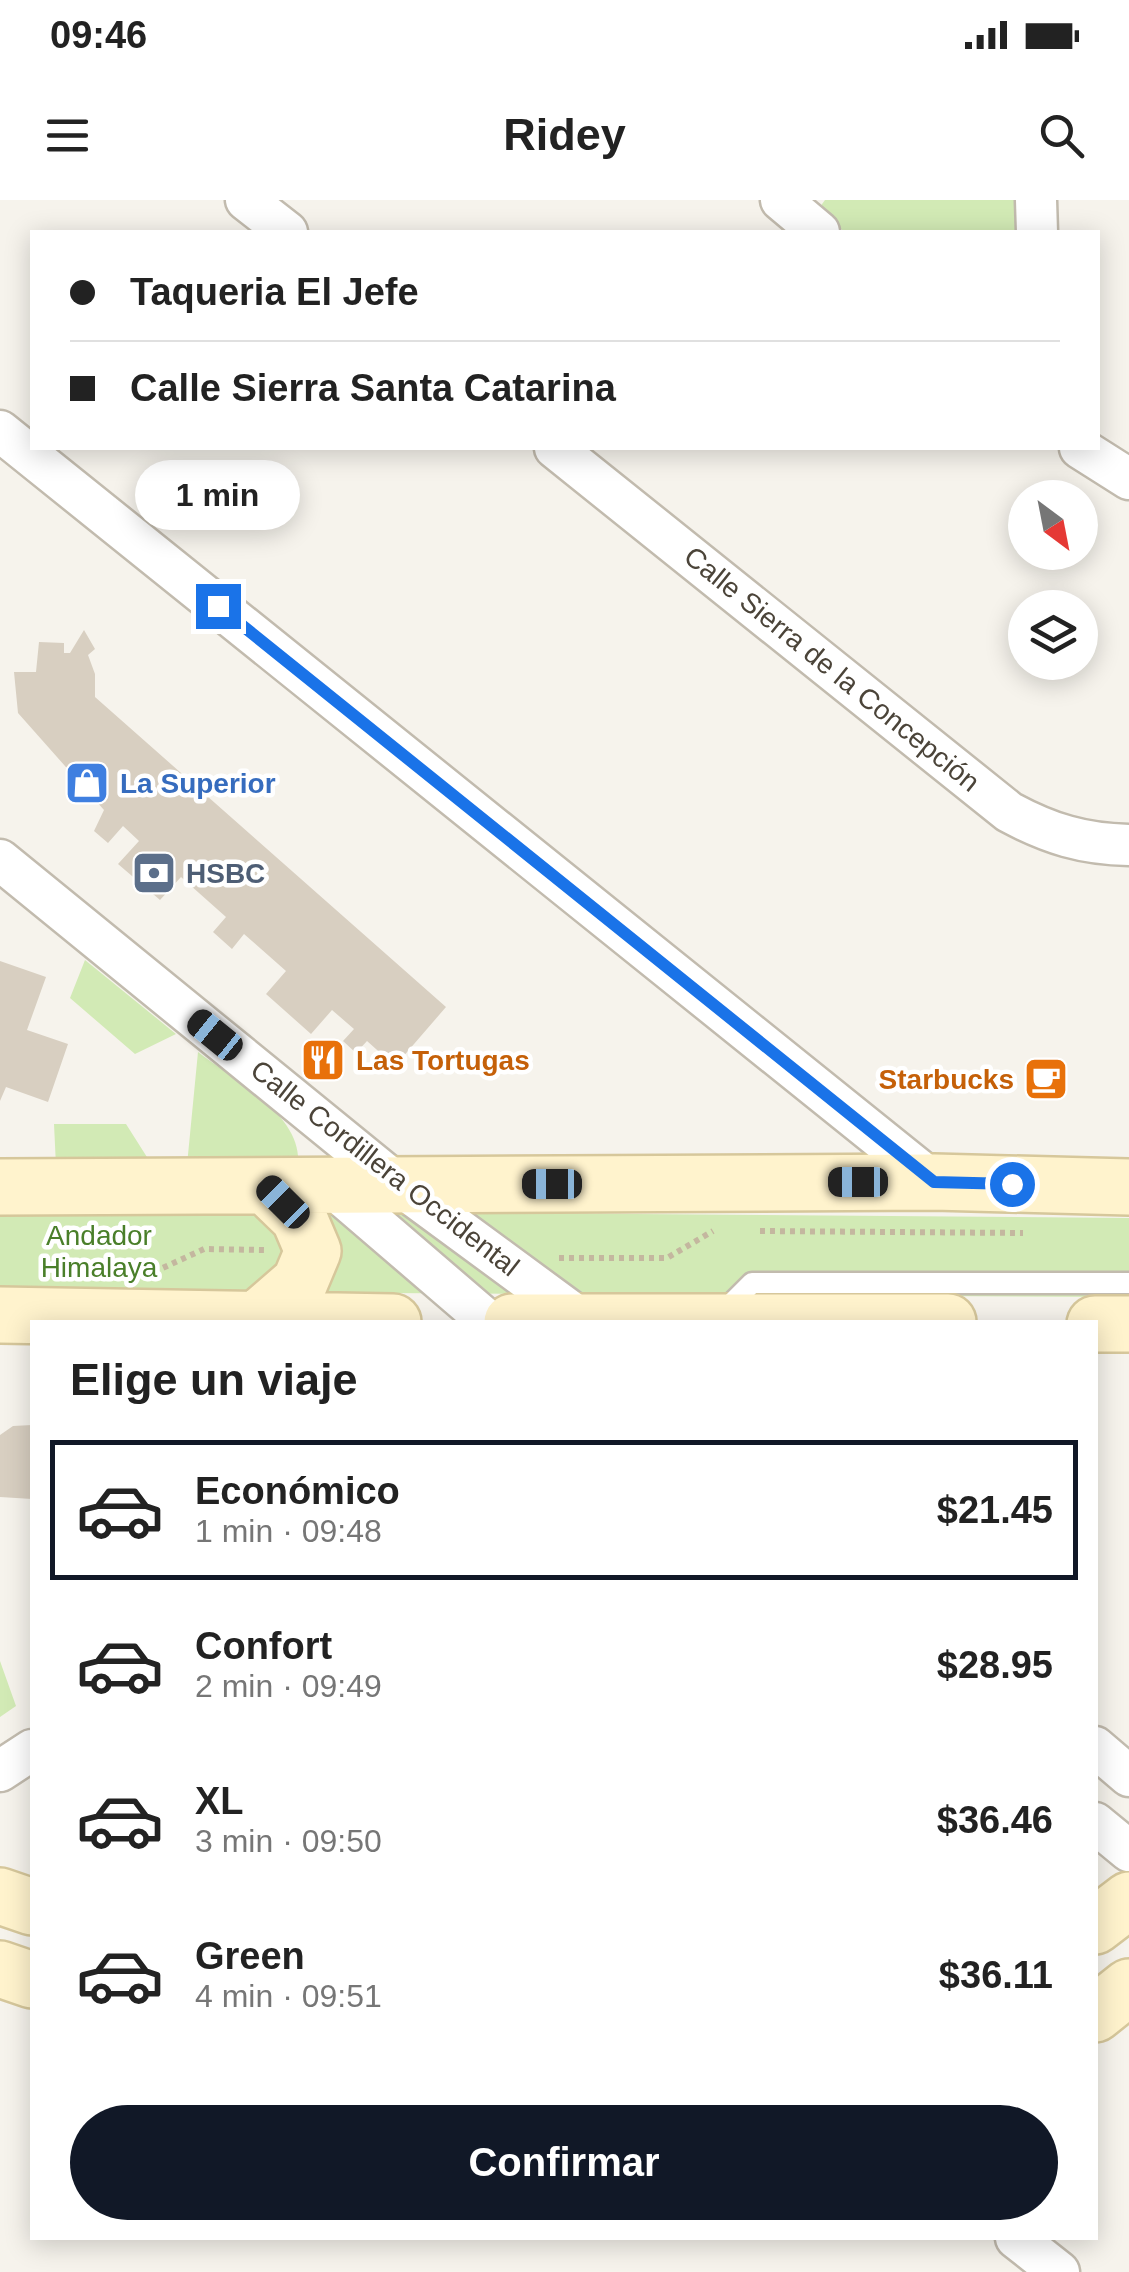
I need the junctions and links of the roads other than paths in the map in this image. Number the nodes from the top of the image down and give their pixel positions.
1 (246, 200) edge
2 (1036, 200) edge
3 (284, 230) edge
4 (1037, 230) edge
5 (0, 430) edge
6 (557, 450) edge
7 (1083, 450) edge
8 (1129, 478) edge
9 (1129, 845) edge
10 (0, 860) edge
11 (934, 1182) junction
12 (0, 1186) edge
13 (267, 1186) junction
14 (400, 1186) junction
15 (1129, 1186) edge
16 (332, 1188) junction
17 (1129, 1283) edge
18 (0, 1315) edge
19 (212, 1320) edge
20 (256, 1320) edge
21 (487, 1320) edge
22 (582, 1320) edge
23 (715, 1320) edge
24 (1098, 1324) edge
25 (1129, 1324) edge
26 (1098, 1750) edge
27 (30, 1751) edge
28 (0, 1771) edge
29 (1129, 1776) edge
30 (1098, 1825) edge
31 (1129, 1851) edge
32 (0, 1896) edge
33 (1129, 1900) edge
34 (30, 1905) edge
35 (1098, 1924) edge
36 (0, 1969) edge
37 (30, 1979) edge
38 (1129, 1988) edge
39 (1098, 2012) edge
40 (1019, 2240) edge
41 (1059, 2272) edge

1 - 3 street
2 - 4 street
5 - 11 street
6 - 9 street, Calle Sierra de la Concepción
7 - 8 street
10 - 14 street, Calle Cordillera Occidental
11 - 14 main road
11 - 15 main road
12 - 13 main road
13 - 16 main road
13 - 20 main road
14 - 16 main road
14 - 22 street, Calle Cordillera Occidental
16 - 21 street, Calle Cordillera Occidental
17 - 23 lane
18 - 19 main road
24 - 25 main road
26 - 29 street
27 - 28 street
30 - 31 street
32 - 34 main road
33 - 35 main road
36 - 37 main road
38 - 39 main road
40 - 41 street

